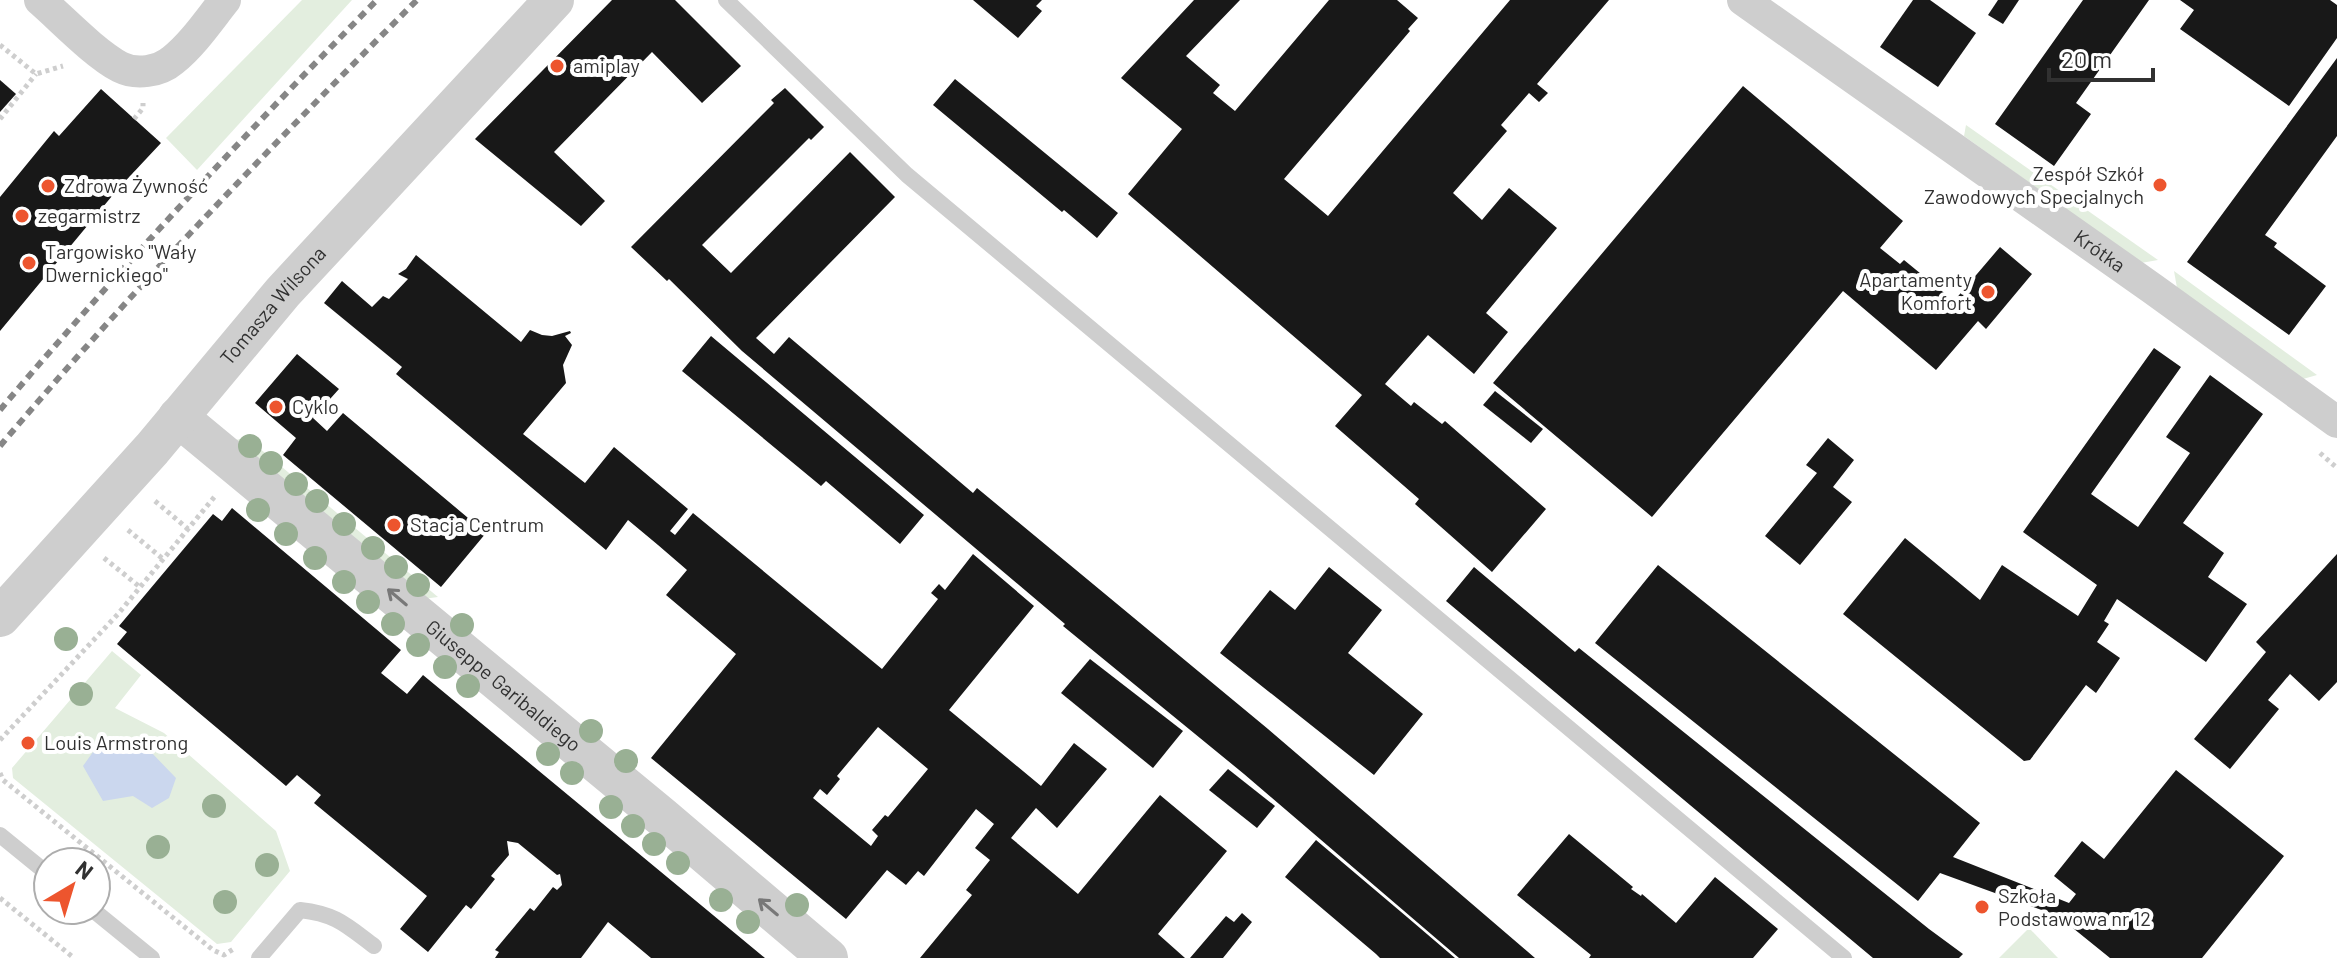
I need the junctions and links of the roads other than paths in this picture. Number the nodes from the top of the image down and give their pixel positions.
1 (40, 0) edge
2 (225, 0) edge
3 (554, 0) edge
4 (726, 0) edge
5 (1743, 0) edge
6 (178, 417) junction
7 (2337, 422) edge
8 (0, 617) edge
9 (0, 835) edge
10 (32, 861) edge
11 (112, 925) edge
12 (374, 946) dead end
13 (152, 958) edge
14 (259, 958) edge
15 (828, 958) edge
16 (1844, 958) edge

1 - 2 street
3 - 6 street, Tomasza Wilsona
4 - 16 lane
5 - 7 street, Krótka
6 - 8 street, Tomasza Wilsona
15 -> 6 street, Giuseppe Garibaldiego
9 - 10 lane
11 - 13 lane
12 - 14 lane

